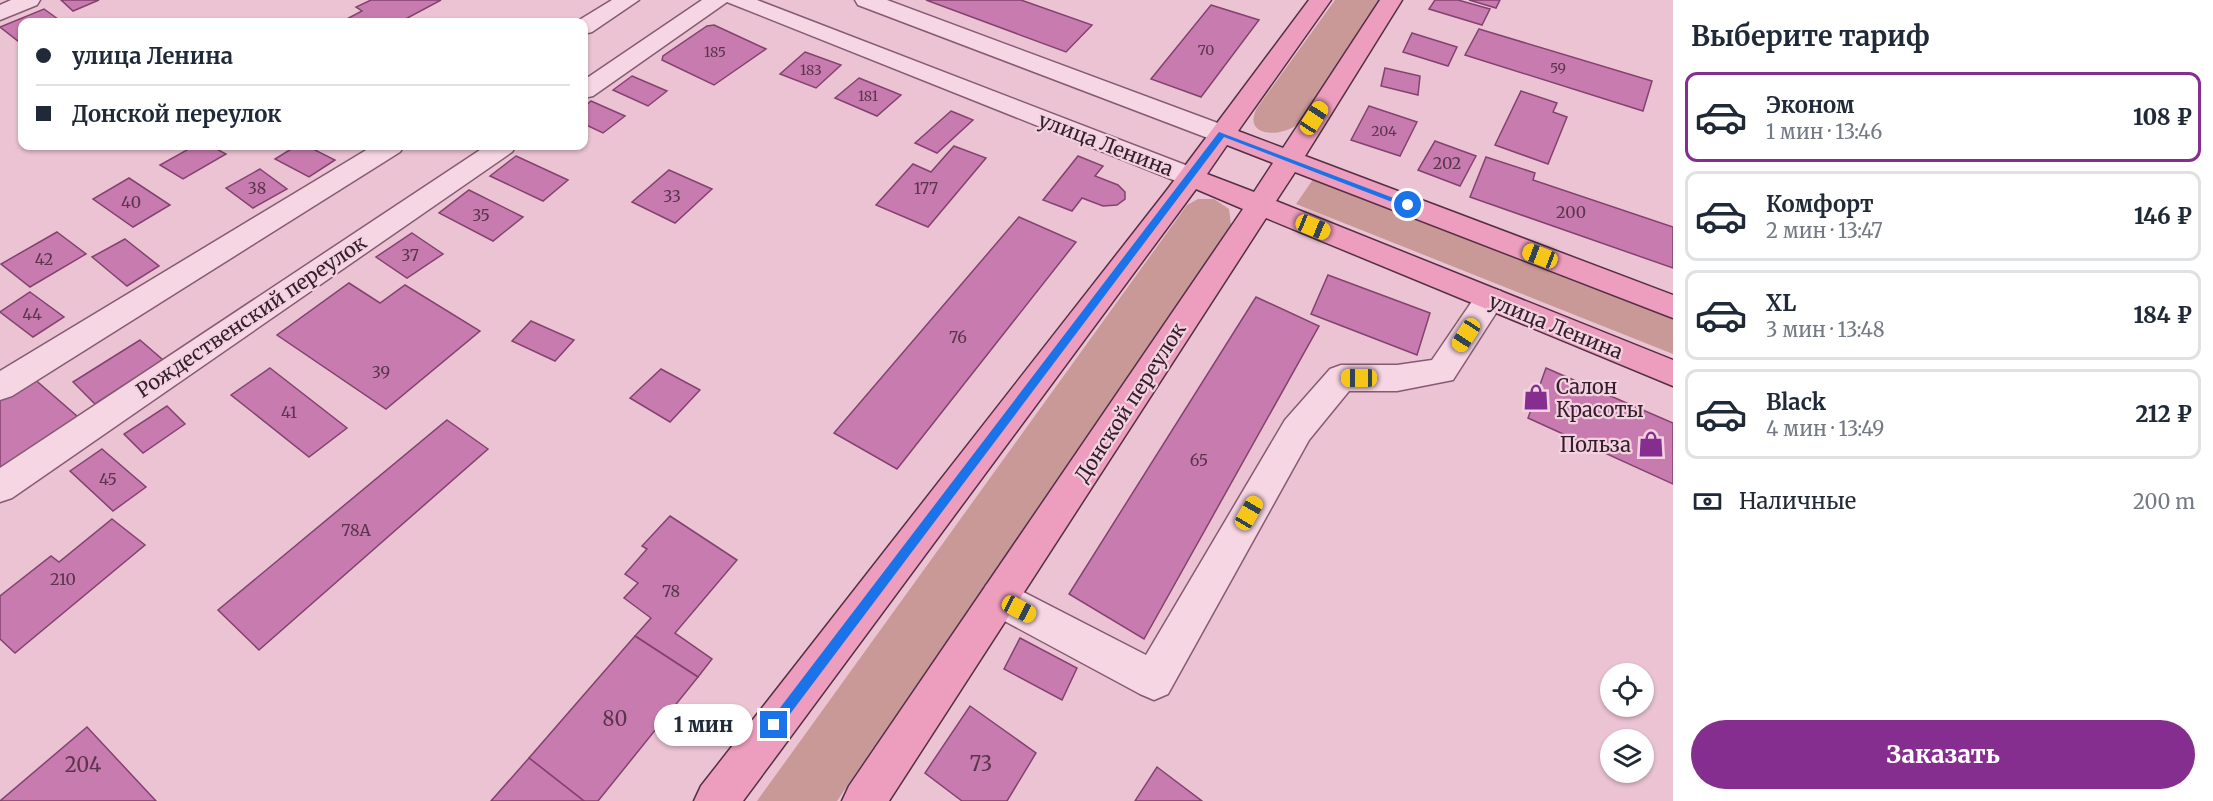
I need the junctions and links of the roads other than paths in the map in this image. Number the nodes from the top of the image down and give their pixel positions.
1 (29, 0) edge
2 (628, 0) edge
3 (717, 0) edge
4 (737, 0) edge
5 (866, 0) edge
6 (1320, 0) edge
7 (1391, 0) edge
8 (0, 13) edge
9 (588, 25) edge
10 (588, 87) edge
11 (1222, 134) junction
12 (385, 150) edge
13 (496, 150) edge
14 (1287, 159) junction
15 (1191, 177) junction
16 (1260, 205) junction
17 (1490, 299) junction
18 (1673, 307) edge
19 (1673, 373) edge
20 (0, 387) edge
21 (0, 487) edge
22 (1000, 598) junction
23 (716, 801) edge
24 (864, 801) edge

1 - 8 street
2 - 9 street
3 - 10 street
4 - 15 street, улица Ленина
5 - 11 street
6 - 11 main road
7 - 14 main road, Донской переулок
11 - 14 main road
11 - 15 main road
12 - 20 street
13 - 21 street, Рождественский переулок
14 - 16 main road, Донской переулок
14 - 18 main road
15 - 16 main road, улица Ленина
15 - 23 main road
16 - 17 main road, улица Ленина
16 - 22 main road, Донской переулок
17 - 19 main road, улица Ленина
17 - 22 street
22 - 24 main road, Донской переулок

